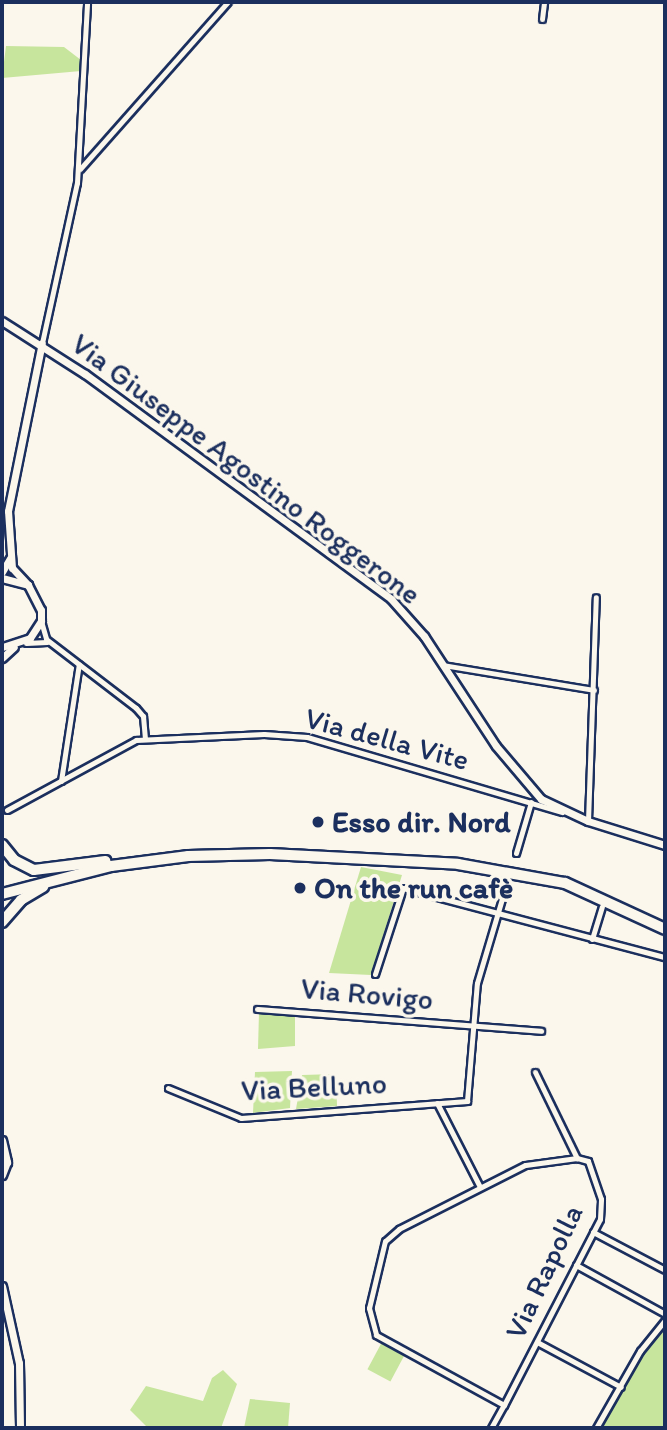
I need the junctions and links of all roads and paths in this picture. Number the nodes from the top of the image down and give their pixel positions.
1 (87, 2) edge
2 (228, 2) edge
3 (544, 2) edge
4 (542, 19) dead end
5 (78, 171) junction
6 (2, 321) edge
7 (42, 343) junction
8 (10, 557) junction
9 (2, 575) edge
10 (28, 585) junction
11 (596, 597) dead end
12 (41, 621) junction
13 (17, 645) junction
14 (53, 645) junction
15 (2, 647) edge
16 (2, 658) edge
17 (79, 664) junction
18 (443, 665) junction
19 (594, 690) junction
20 (145, 738) junction
21 (61, 781) junction
22 (531, 803) junction
23 (7, 810) dead end
24 (562, 812) junction
25 (588, 821) junction
26 (2, 845) edge
27 (665, 845) edge
28 (516, 853) dead end
29 (101, 865) junction
30 (506, 885) dead end
31 (2, 888) edge
32 (2, 894) edge
33 (602, 906) dead end
34 (497, 916) junction
35 (665, 921) edge
36 (2, 922) edge
37 (665, 929) edge
38 (592, 939) junction
39 (665, 957) edge
40 (375, 974) dead end
41 (257, 1009) dead end
42 (473, 1026) junction
43 (541, 1031) dead end
44 (535, 1072) dead end
45 (168, 1088) dead end
46 (438, 1103) junction
47 (2, 1140) edge
48 (577, 1158) junction
49 (2, 1175) edge
50 (480, 1187) junction
51 (593, 1232) junction
52 (576, 1265) junction
53 (665, 1270) edge
54 (2, 1286) edge
55 (665, 1314) edge
56 (665, 1320) edge
57 (537, 1342) junction
58 (621, 1387) junction
59 (504, 1405) junction
60 (20, 1428) edge
61 (492, 1428) edge
62 (596, 1428) edge

1 - 5 street
2 - 5 street
3 - 4 street
5 - 7 street
6 - 7 street, Via Giuseppe Agostino Roggerone
7 - 8 street
7 - 18 street, Via Giuseppe Agostino Roggerone
8 - 9 street
8 - 10 street
9 - 10 street
10 - 12 street
11 - 19 street
12 - 13 street
12 - 14 street
13 - 14 street
13 - 15 street
13 - 16 street
14 - 17 street
17 - 20 street
17 - 21 street
18 - 19 street
18 - 24 street, Via Giuseppe Agostino Roggerone
19 - 25 street
20 - 21 street, Via della Vite
20 - 22 street, Via della Vite
21 - 23 street, Via della Vite
22 - 24 street, Via della Vite
22 - 28 street
24 - 25 street, Via Giuseppe Agostino Roggerone
25 - 27 street, Via Giuseppe Agostino Roggerone
26 - 29 highway
29 - 31 highway
29 - 32 highway
29 - 35 highway
29 - 36 highway
29 - 37 highway
30 - 34 street
33 - 38 street
34 - 38 street
34 - 40 street
34 - 42 street
38 - 39 street
41 - 42 street, Via Rovigo
42 - 43 street, Via Rovigo
42 - 46 street, Via Belluno
44 - 48 street
45 - 46 street, Via Belluno
46 - 50 street
47 - 49 street
48 - 50 street, Via Rapolla
48 - 51 street, Via Rapolla
50 - 59 street, Via Rapolla
51 - 52 street, Via Rapolla
51 - 53 street
52 - 55 street
52 - 57 street, Via Rapolla
54 - 60 street
56 - 58 street
57 - 58 street
57 - 59 street, Via Rapolla
58 - 62 street
59 - 61 street, Via Rapolla

